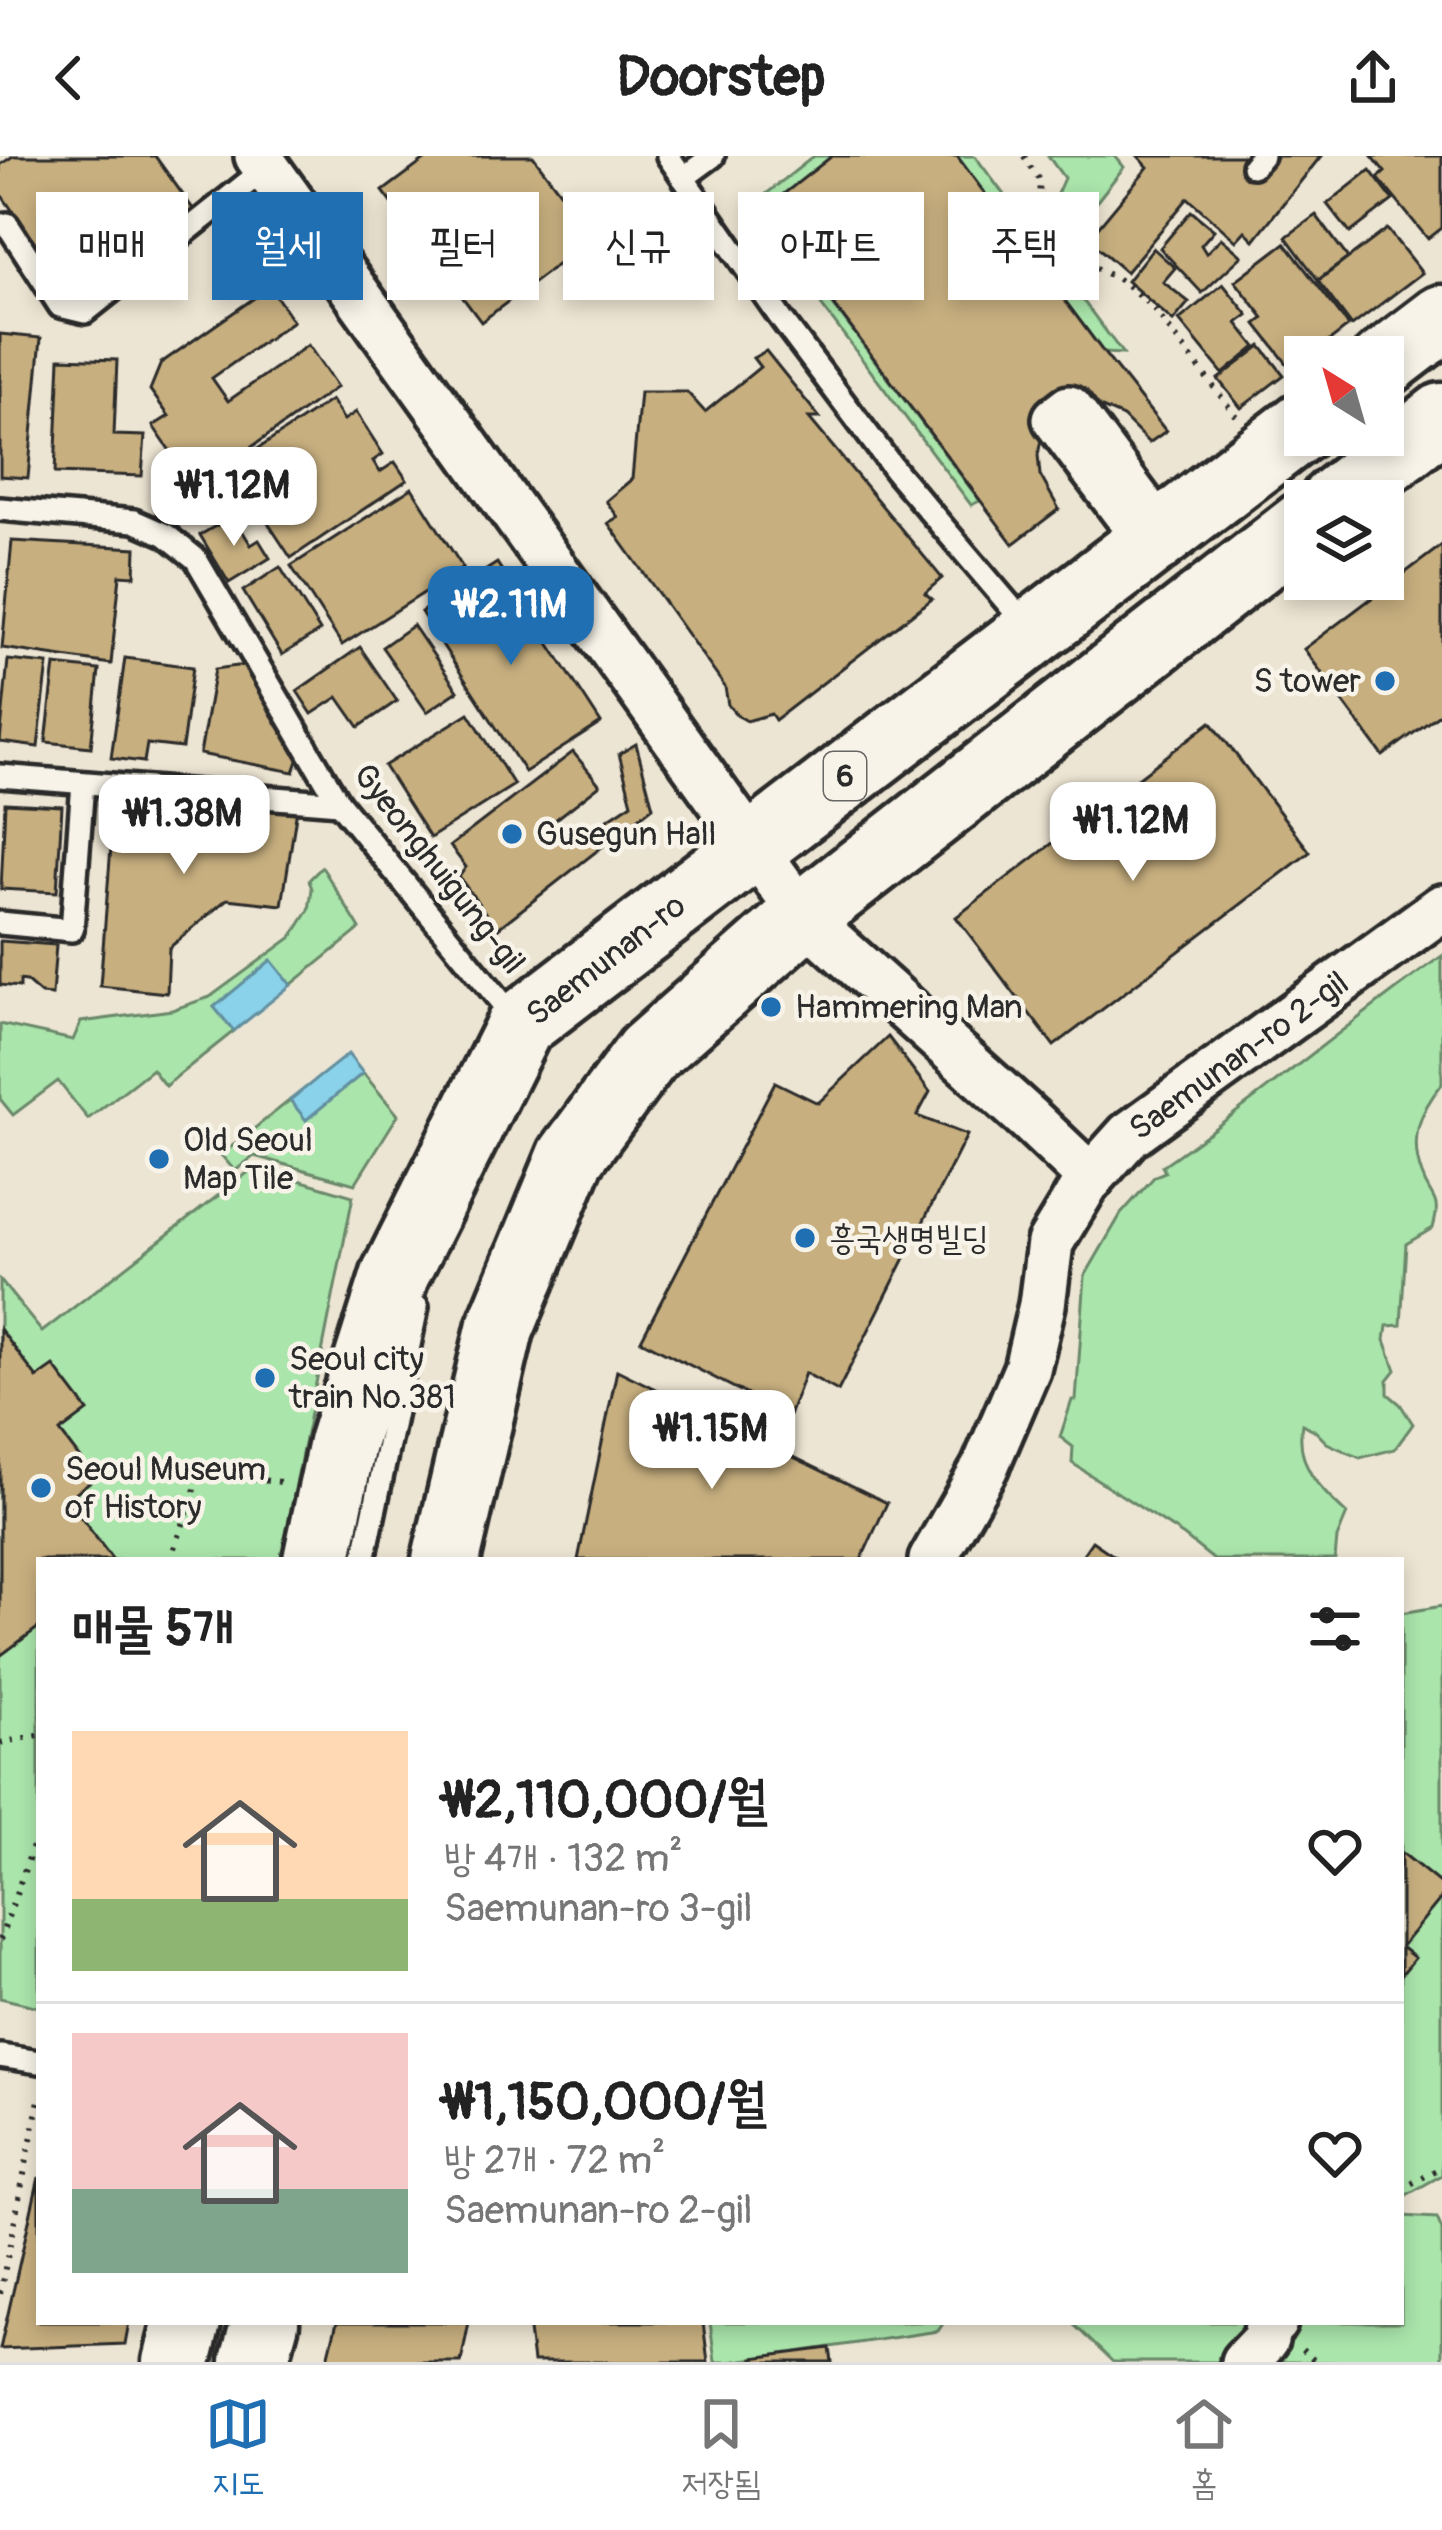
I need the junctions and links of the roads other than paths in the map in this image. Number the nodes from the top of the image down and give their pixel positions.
1 (668, 156) edge
2 (713, 156) edge
3 (262, 162) edge
4 (683, 178) junction
5 (7, 224) dead end
6 (1442, 319) edge
7 (1404, 348) edge
8 (1442, 417) edge
9 (1284, 440) edge
10 (1361, 480) edge
11 (0, 509) edge
12 (1284, 540) edge
13 (1033, 632) junction
14 (0, 776) edge
15 (83, 783) junction
16 (339, 803) junction
17 (752, 848) junction
18 (1442, 908) edge
19 (803, 916) junction
20 (0, 922) edge
21 (520, 1025) junction
22 (444, 1177) junction
23 (1090, 1178) junction
24 (500, 1328) junction
25 (318, 1557) edge
26 (365, 1557) edge
27 (426, 1557) edge
28 (447, 1557) edge
29 (934, 1557) edge
30 (0, 2056) edge
31 (36, 2062) edge
32 (186, 2325) edge
33 (264, 2325) edge
34 (177, 2362) edge
35 (254, 2362) edge

1 - 4 lane
2 - 4 lane
3 - 5 lane
3 - 17 street
4 - 13 lane
6 - 7 main road
8 - 10 main road
9 - 13 main road, Saemunan-ro / 6
11 - 16 lane, Gyeonghuigung-gil
12 - 19 main road
13 - 17 main road, Saemunan-ro / 6
14 - 15 lane
15 - 16 lane
15 - 20 lane
16 - 21 lane, Gyeonghuigung-gil
17 - 19 street
17 - 21 main road, Saemunan-ro / 6
18 - 23 street, Saemunan-ro 2-gil
19 - 23 street
19 - 24 main road
21 - 22 main road, Saemunan-ro / 6
22 - 25 main road, Saemunan-ro / 6
22 - 26 lane
23 - 29 street, Saemunan-ro 2-gil
24 - 27 lane
24 - 28 main road
30 - 31 lane
32 - 34 main road
33 - 35 main road

